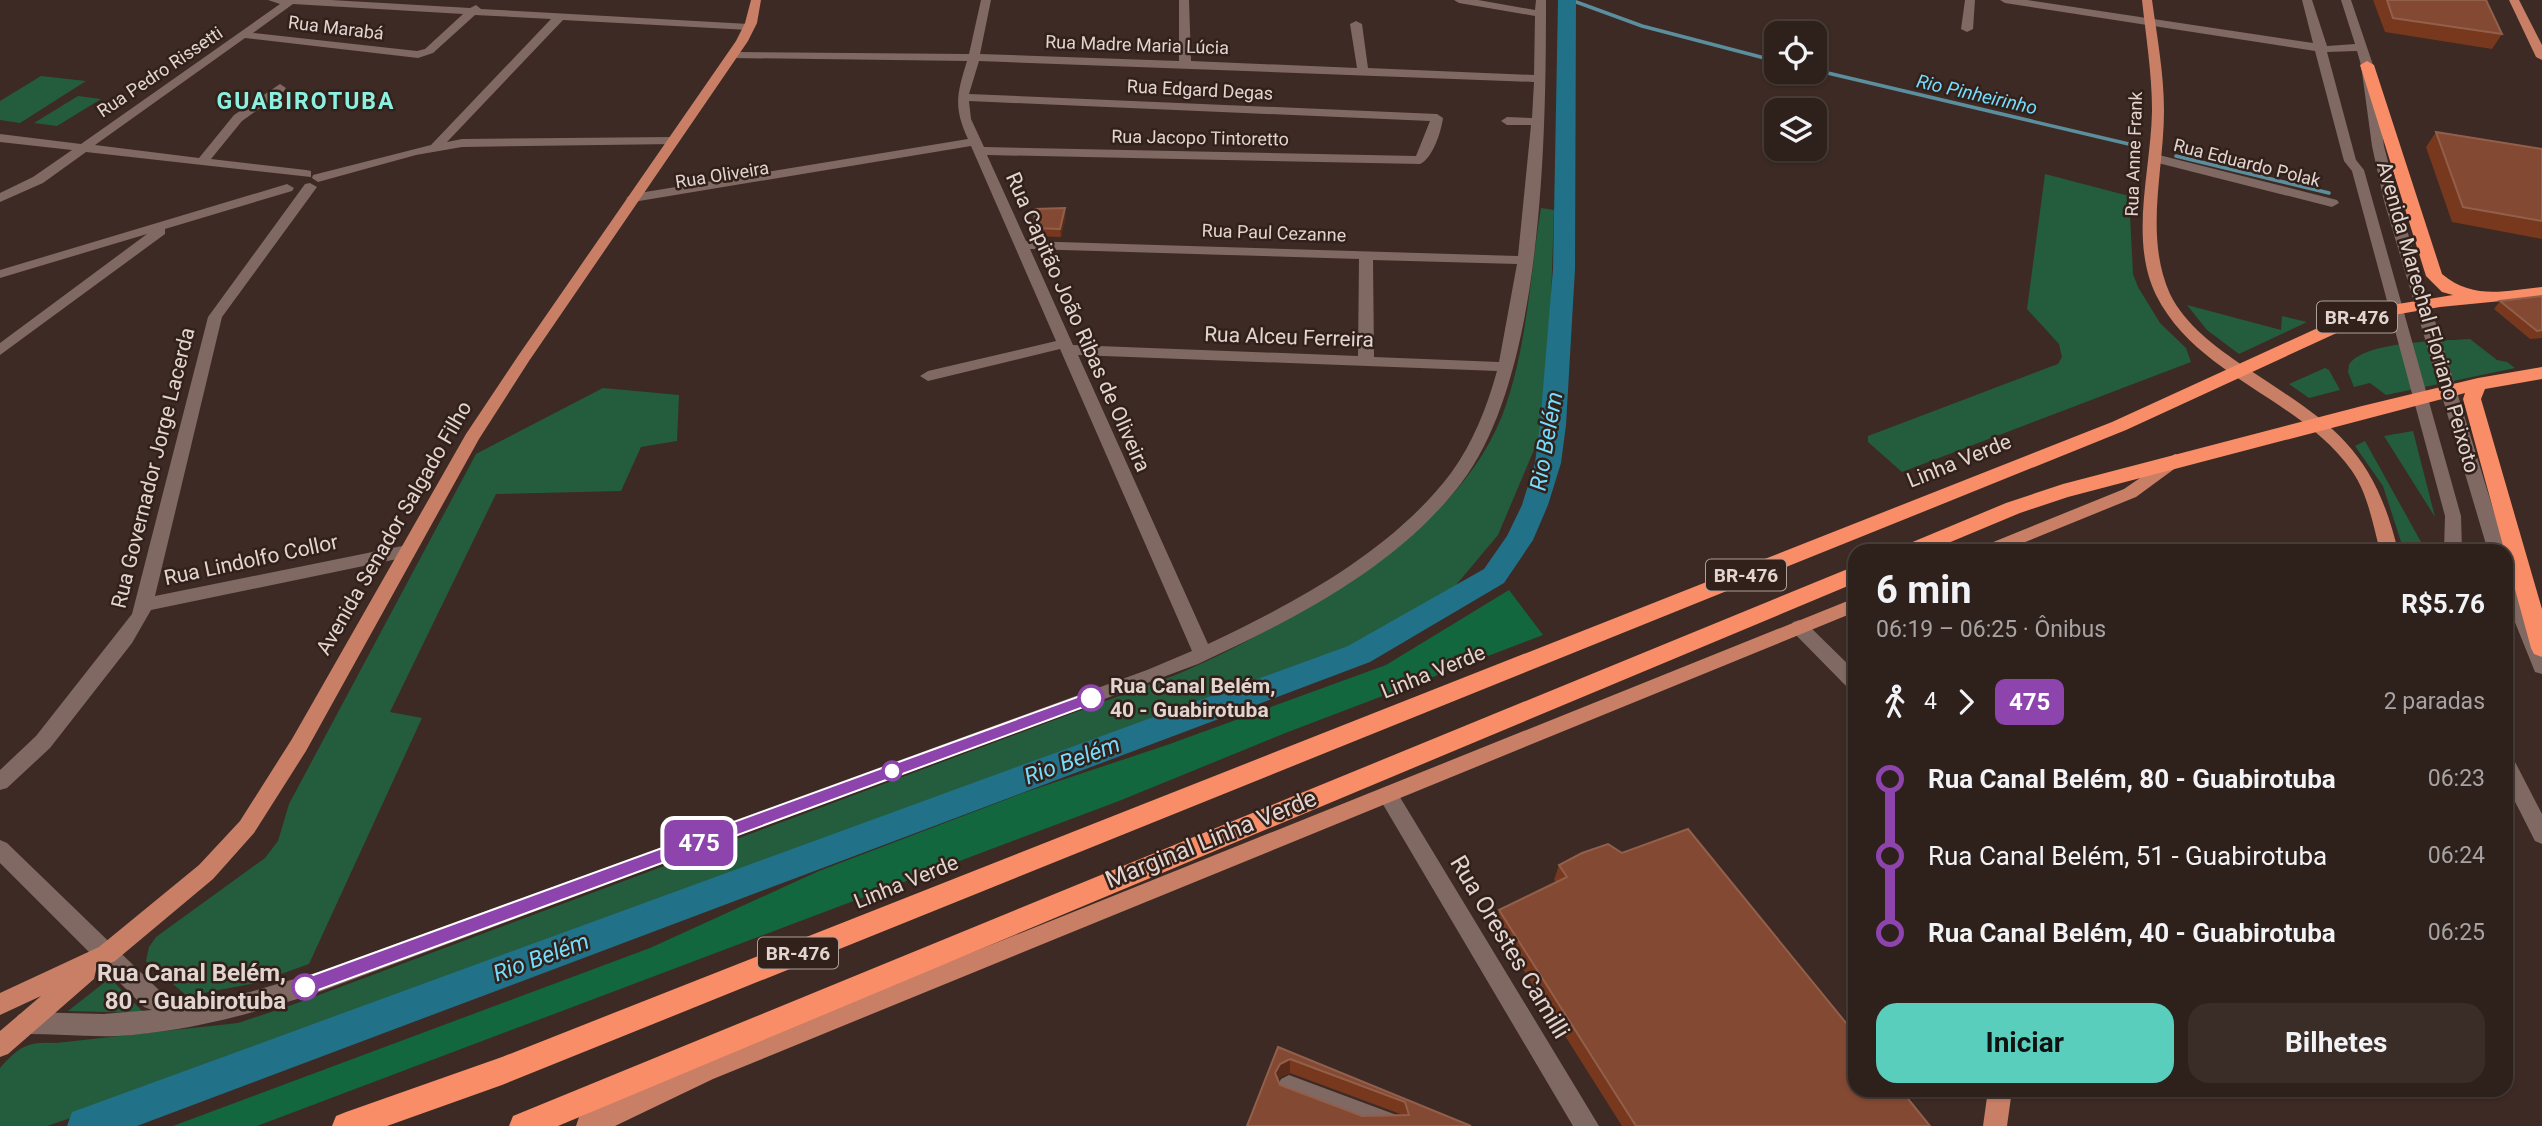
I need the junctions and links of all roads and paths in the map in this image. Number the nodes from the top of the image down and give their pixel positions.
1 (273, 0) edge
2 (485, 0) edge
3 (756, 0) edge
4 (986, 0) edge
5 (1184, 0) edge
6 (1459, 0) edge
7 (1969, 0) edge
8 (2005, 0) edge
9 (2147, 0) edge
10 (2307, 0) edge
11 (2346, 0) edge
12 (2514, 0) edge
13 (291, 1) edge
14 (1541, 7) edge
15 (472, 11) junction
16 (560, 16) junction
17 (2150, 22) junction
18 (1356, 24) dead end
19 (749, 27) junction
20 (1967, 29) dead end
21 (246, 35) junction
22 (2538, 42) edge
23 (2361, 47) junction
24 (2320, 48) junction
25 (733, 55) junction
26 (974, 57) junction
27 (2542, 57) edge
28 (1185, 64) junction
29 (2367, 65) junction
30 (1363, 72) junction
31 (1540, 79) junction
32 (280, 88) dead end
33 (962, 97) junction
34 (1507, 121) dead end
35 (1539, 122) junction
36 (0, 138) edge
37 (672, 141) junction
38 (436, 146) junction
39 (977, 147) junction
40 (81, 148) junction
41 (2154, 158) junction
42 (1420, 160) joint
43 (202, 162) junction
44 (2400, 168) junction
45 (311, 180) junction
46 (2386, 182) junction
47 (0, 198) edge
48 (630, 203) junction
49 (2332, 203) dead end
50 (171, 223) junction
51 (1021, 245) junction
52 (1366, 255) junction
53 (1525, 260) junction
54 (0, 274) edge
55 (2542, 292) edge
56 (2481, 298) junction
57 (1067, 346) junction
58 (0, 350) edge
59 (1366, 361) junction
60 (1507, 367) junction
61 (2243, 371) junction
62 (2542, 373) edge
63 (928, 376) dead end
64 (2478, 384) junction
65 (2318, 424) junction
66 (2176, 460) junction
67 (1927, 544) edge
68 (2004, 544) edge
69 (2387, 544) edge
70 (2453, 544) edge
71 (2495, 544) edge
72 (2513, 544) edge
73 (2513, 545) edge
74 (407, 551) junction
75 (1848, 577) edge
76 (2513, 595) edge
77 (145, 605) junction
78 (1848, 608) edge
79 (1799, 627) junction
80 (2542, 648) edge
81 (1203, 654) junction
82 (2542, 667) edge
83 (1848, 676) edge
84 (2513, 779) edge
85 (0, 782) edge
86 (1388, 795) junction
87 (2542, 835) edge
88 (0, 849) edge
89 (107, 954) junction
90 (0, 1004) edge
91 (185, 1015) junction
92 (26, 1023) junction
93 (0, 1046) edge
94 (1289, 1087) edge
95 (1999, 1097) edge
96 (346, 1126) edge
97 (523, 1126) edge
98 (588, 1126) edge
99 (1393, 1126) edge
100 (1587, 1126) edge
101 (1995, 1126) edge

1 - 13 street
2 - 15 street
3 - 19 main road, Avenida Senador Salgado Filho
4 - 26 street
5 - 28 street
6 - 14 street
7 - 20 street
8 - 17 street
9 - 17 main road, Rua Anne Frank
10 - 24 street, Avenida Marechal Floriano Peixoto
11 - 23 street, Avenida Marechal Floriano Peixoto
12 - 22 main road
13 - 15 street
13 - 21 street, Rua Pedro Rissetti
14 - 31 street
15 - 16 street
15 - 21 street, Rua Marabá
16 - 19 street
16 - 38 street
17 - 24 street
17 - 41 main road, Rua Anne Frank
18 - 30 street
19 - 25 main road, Avenida Senador Salgado Filho
21 - 40 street, Rua Pedro Rissetti
22 - 27 main road
23 - 24 street
23 - 29 street, Avenida Marechal Floriano Peixoto
24 - 70 street, Avenida Marechal Floriano Peixoto
25 - 26 street, Rua Madre Maria Lúcia
25 - 37 main road, Avenida Senador Salgado Filho
26 - 28 street, Rua Madre Maria Lúcia
26 - 33 street
28 - 30 street, Rua Madre Maria Lúcia
29 - 44 highway
29 - 46 street, Avenida Marechal Floriano Peixoto
30 - 31 street, Rua Madre Maria Lúcia
31 - 35 street
32 - 43 street
33 - 39 street, Rua Capitão João Ribas de Oliveira
33 - 42 street, Rua Edgard Degas
34 - 35 street
35 - 53 street
36 - 40 street
37 - 38 street
37 - 48 main road, Avenida Senador Salgado Filho
38 - 45 street
39 - 42 street, Rua Jacopo Tintoretto
39 - 48 street, Rua Oliveira
39 - 51 street, Rua Capitão João Ribas de Oliveira
40 - 43 street
40 - 47 street, Rua Pedro Rissetti
41 - 49 street, Rua Eduardo Polak
41 - 61 main road, Rua Anne Frank
43 - 45 street
44 - 46 street
44 - 56 highway
45 - 50 street
45 - 77 street, Rua Governador Jorge Lacerda
46 - 71 street, Avenida Marechal Floriano Peixoto
48 - 74 main road, Avenida Senador Salgado Filho
50 - 54 street
50 - 58 street
51 - 52 street, Rua Paul Cezanne
51 - 57 street, Rua Capitão João Ribas de Oliveira
52 - 53 street, Rua Paul Cezanne
52 - 59 street
53 - 60 street
55 - 56 highway, Linha Verde / BR-476
56 - 61 highway, Linha Verde / BR-476
57 - 59 street, Rua Alceu Ferreira
57 - 63 street, Rua Alceu Ferreira
57 - 81 street, Rua Capitão João Ribas de Oliveira
59 - 60 street, Rua Alceu Ferreira
60 - 81 street
61 - 65 main road, Rua Anne Frank
61 - 96 highway, Linha Verde / BR-476
62 - 64 highway
64 - 65 highway
64 - 72 highway
65 - 66 highway
65 - 69 main road, Rua Anne Frank
66 - 67 highway
66 - 68 main road
73 - 80 highway
74 - 77 street, Rua Lindolfo Collor
74 - 89 main road, Avenida Senador Salgado Filho
75 - 97 highway, BR-476
76 - 82 street
77 - 85 street, Rua Governador Jorge Lacerda
78 - 79 main road, Marginal Linha Verde
79 - 83 street
79 - 86 main road, Marginal Linha Verde
81 - 91 street
84 - 87 street
86 - 98 main road, Marginal Linha Verde
86 - 100 street, Rua Orestes Camilli
88 - 89 street
89 - 90 main road, Avenida Senador Salgado Filho
89 - 91 street
89 - 92 main road
91 - 92 street
92 - 93 main road
94 - 99 street
95 - 101 main road

